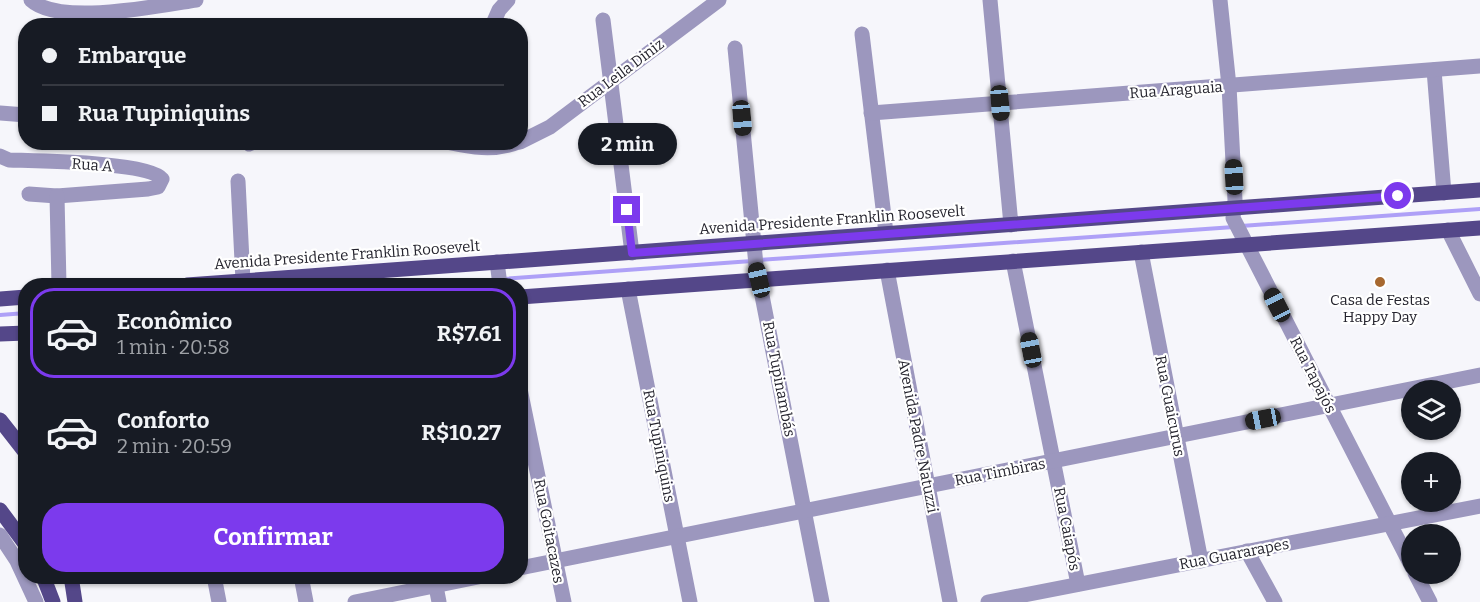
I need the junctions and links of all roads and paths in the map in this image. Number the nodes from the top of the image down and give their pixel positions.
1 (31, 0) edge
2 (196, 0) edge
3 (508, 0) edge
4 (719, 0) edge
5 (990, 0) edge
6 (1220, 0) edge
7 (496, 18) edge
8 (603, 20) dead end
9 (861, 34) dead end
10 (735, 48) dead end
11 (1480, 66) edge
12 (1434, 70) junction
13 (610, 80) junction
14 (1229, 86) junction
15 (1000, 103) junction
16 (0, 113) edge
17 (871, 113) junction
18 (18, 114) edge
19 (528, 137) edge
20 (0, 156) edge
21 (238, 182) dead end
22 (1480, 190) edge
23 (1444, 193) junction
24 (29, 194) dead end
25 (57, 196) junction
26 (1234, 213) junction
27 (1011, 225) junction
28 (1480, 228) edge
29 (1448, 230) junction
30 (886, 233) junction
31 (1243, 239) junction
32 (1141, 252) junction
33 (632, 253) junction
34 (755, 260) junction
35 (1013, 261) junction
36 (887, 270) junction
37 (499, 274) edge
38 (59, 278) edge
39 (243, 278) edge
40 (353, 278) edge
41 (628, 289) junction
42 (1480, 294) edge
43 (528, 296) edge
44 (18, 297) edge
45 (0, 298) edge
46 (18, 333) edge
47 (0, 334) edge
48 (1480, 375) edge
49 (1329, 406) junction
50 (0, 420) edge
51 (528, 427) edge
52 (1176, 437) junction
53 (18, 443) edge
54 (1053, 461) junction
55 (928, 487) junction
56 (1480, 506) edge
57 (0, 510) edge
58 (804, 511) junction
59 (1389, 523) junction
60 (18, 534) edge
61 (0, 535) edge
62 (677, 537) junction
63 (1401, 546) edge
64 (1246, 551) junction
65 (556, 561) junction
66 (1201, 561) junction
67 (18, 563) edge
68 (528, 566) edge
69 (28, 584) edge
70 (46, 584) edge
71 (72, 584) edge
72 (216, 584) edge
73 (303, 584) edge
74 (424, 584) edge
75 (436, 584) edge
76 (1078, 584) junction
77 (1421, 584) edge
78 (36, 602) edge
79 (54, 602) edge
80 (75, 602) edge
81 (219, 602) edge
82 (306, 602) edge
83 (355, 602) edge
84 (439, 602) edge
85 (564, 602) edge
86 (690, 602) edge
87 (822, 602) edge
88 (950, 602) edge
89 (988, 602) edge
90 (1275, 602) edge
91 (1430, 602) edge

1 - 2 street
3 - 7 street
4 - 13 street, Rua Leila Diniz
5 - 15 street
6 - 14 street, Rua Tapajós
8 - 13 street
9 - 17 street
10 - 34 street, Rua Tupinambás
11 - 12 street, Rua Araguaia
12 - 14 street, Rua Araguaia
12 - 23 street
13 - 19 street, Rua Leila Diniz
13 - 33 street
14 - 15 street, Rua Araguaia
14 - 26 street, Rua Tapajós
15 - 17 street, Rua Araguaia
15 - 27 street
16 - 18 street
17 - 30 street
20 - 25 street, Rua A
21 - 39 street
22 - 23 main road, Avenida Presidente Franklin Roosevelt
23 - 26 main road, Avenida Presidente Franklin Roosevelt
24 - 25 street
25 - 38 street
26 - 27 main road, Avenida Presidente Franklin Roosevelt
26 - 31 street, Rua Tapajós
27 - 30 main road, Avenida Presidente Franklin Roosevelt
28 - 29 main road, Avenida Presidente Franklin Roosevelt
29 - 31 main road, Avenida Presidente Franklin Roosevelt
29 - 42 street
30 - 34 main road, Avenida Presidente Franklin Roosevelt
31 - 32 main road, Avenida Presidente Franklin Roosevelt
31 - 49 street, Rua Tapajós
32 - 35 main road, Avenida Presidente Franklin Roosevelt
32 - 52 street, Rua Guaicurus
33 - 34 main road, Avenida Presidente Franklin Roosevelt
33 - 37 main road, Avenida Presidente Franklin Roosevelt
34 - 36 main road, Avenida Presidente Franklin Roosevelt
34 - 41 main road, Avenida Presidente Franklin Roosevelt
34 - 58 street, Rua Tupinambás
35 - 36 main road, Avenida Presidente Franklin Roosevelt
35 - 54 street, Rua Caiapós
36 - 55 street, Avenida Padre Natuzzi
37 - 40 main road, Avenida Presidente Franklin Roosevelt
41 - 43 main road, Avenida Presidente Franklin Roosevelt
41 - 62 street, Rua Tupiniquins
44 - 45 main road
46 - 47 main road
48 - 49 street, Rua Timbiras
49 - 52 street, Rua Timbiras
49 - 59 street, Rua Tapajós
50 - 53 main road
51 - 65 street, Rua Goitacazes
52 - 54 street, Rua Timbiras
52 - 66 street, Rua Guaicurus
54 - 55 street, Rua Timbiras
54 - 76 street, Rua Caiapós
55 - 58 street, Rua Timbiras
55 - 88 street, Avenida Padre Natuzzi
56 - 59 street, Rua Guararapes
57 - 60 main road
58 - 62 street, Rua Timbiras
58 - 87 street, Rua Tupinambás
59 - 63 street, Rua Tapajós
59 - 64 street, Rua Guararapes
61 - 67 street
62 - 65 street, Rua Timbiras
62 - 86 street, Rua Tupiniquins
64 - 66 street, Rua Guararapes
64 - 90 street
65 - 68 street, Rua Timbiras
65 - 85 street, Rua Goitacazes
66 - 76 street, Rua Guararapes
69 - 78 street
70 - 79 main road
71 - 80 main road
72 - 81 street
73 - 82 street
74 - 83 street
75 - 84 street
76 - 89 street, Rua Guararapes
77 - 91 street

